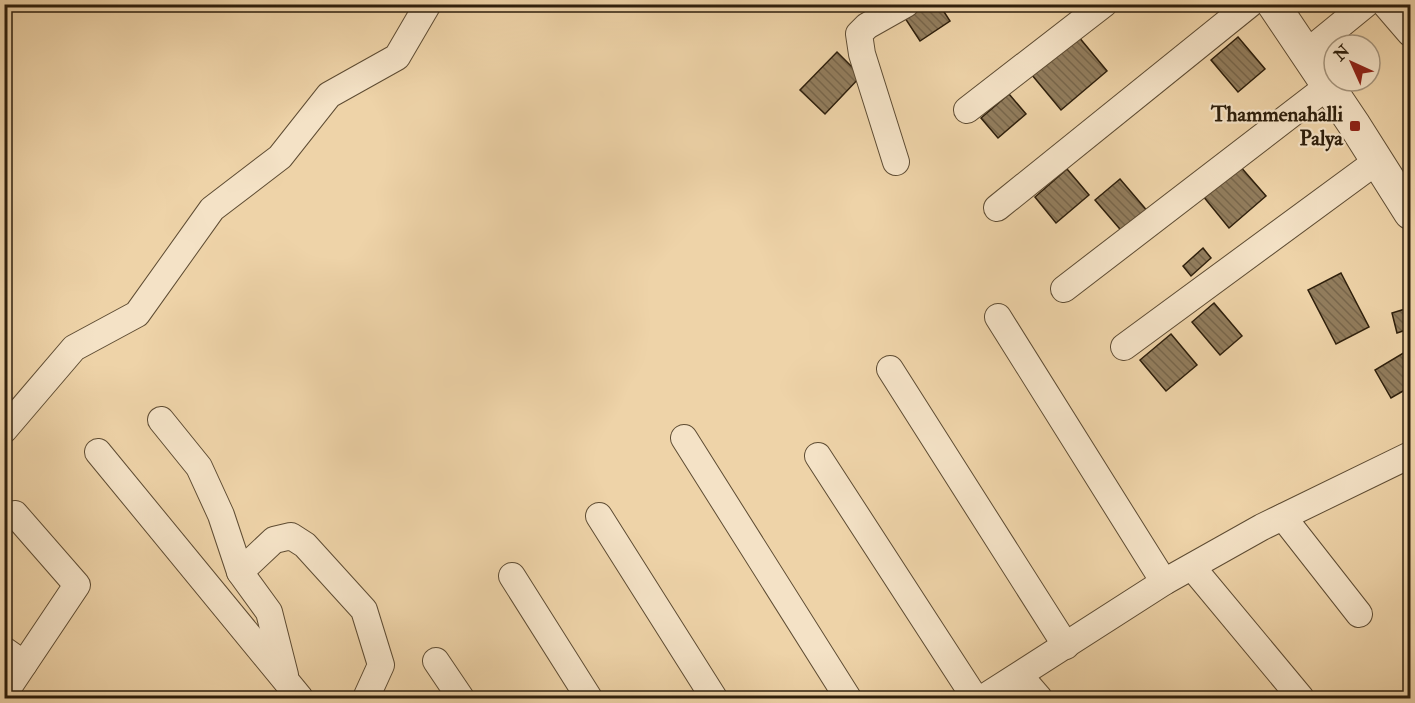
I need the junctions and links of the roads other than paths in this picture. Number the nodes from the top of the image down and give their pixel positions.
1 (428, 4) edge
2 (906, 4) edge
3 (1104, 4) edge
4 (1250, 4) edge
5 (1273, 4) edge
6 (1366, 4) edge
7 (1385, 4) edge
8 (1410, 33) edge
9 (1306, 53) junction
10 (1322, 77) edge
11 (1322, 91) edge
12 (1333, 93) edge
13 (967, 110) dead end
14 (1377, 161) junction
15 (896, 162) dead end
16 (998, 208) dead end
17 (1410, 213) edge
18 (1064, 289) dead end
19 (998, 317) dead end
20 (1124, 347) dead end
21 (890, 369) dead end
22 (161, 420) dead end
23 (4, 430) edge
24 (684, 438) dead end
25 (98, 452) dead end
26 (1410, 455) edge
27 (818, 456) dead end
28 (15, 514) dead end
29 (599, 516) dead end
30 (1283, 517) junction
31 (1191, 567) junction
32 (240, 572) junction
33 (512, 576) dead end
34 (1164, 582) junction
35 (1359, 614) dead end
36 (1066, 646) junction
37 (14, 657) edge
38 (436, 661) dead end
39 (1020, 676) junction
40 (294, 690) edge
41 (4, 694) edge
42 (366, 699) edge
43 (461, 699) edge
44 (589, 699) edge
45 (714, 699) edge
46 (848, 699) edge
47 (975, 699) edge
48 (983, 699) edge
49 (1039, 699) edge
50 (1300, 699) edge

1 - 23 street
2 - 15 street
3 - 13 street
4 - 16 street
5 - 9 street
6 - 9 street
7 - 8 street
9 - 10 street
11 - 18 street
12 - 14 street
14 - 17 street
14 - 20 street
19 - 34 street
21 - 36 street
22 - 32 street
24 - 46 street
25 - 40 street
26 - 30 street
27 - 47 street
28 - 37 street
29 - 45 street
30 - 31 street
30 - 35 street
31 - 34 street
31 - 50 street
32 - 40 street
32 - 42 street
33 - 44 street
34 - 36 street
36 - 39 street
37 - 41 street
38 - 43 street
39 - 48 street
39 - 49 street

